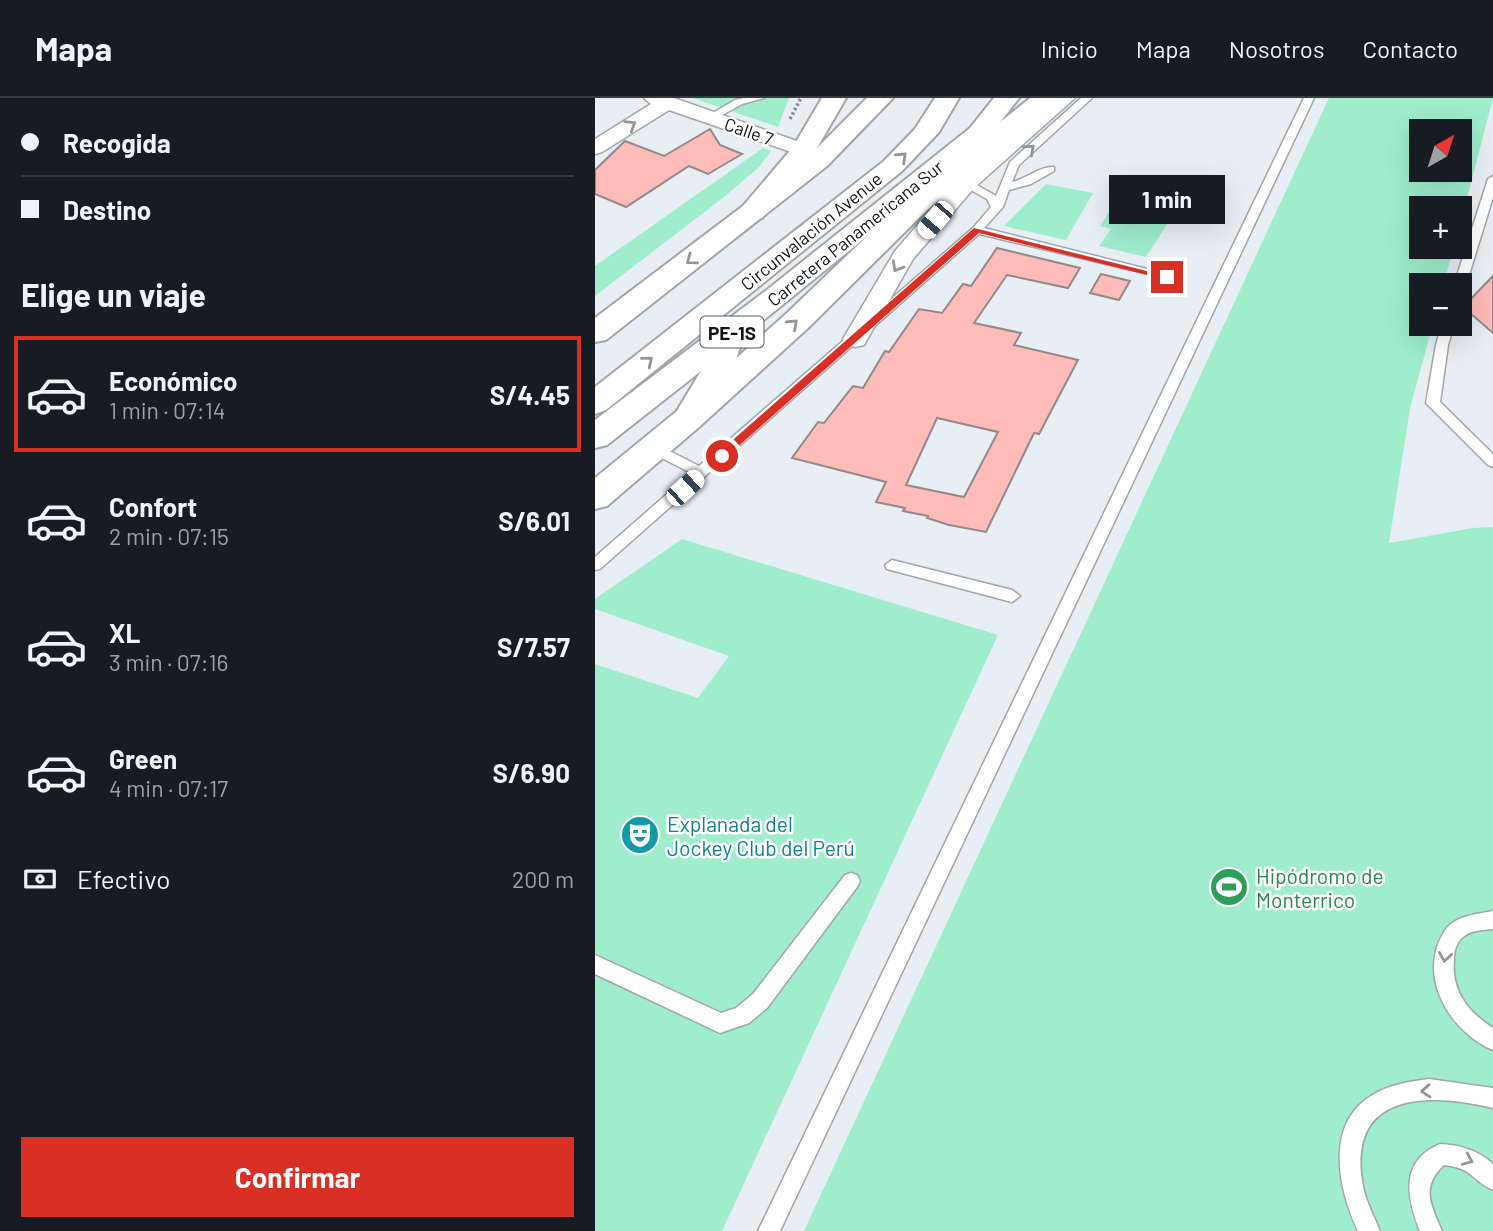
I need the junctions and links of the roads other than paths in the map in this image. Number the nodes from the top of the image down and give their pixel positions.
1 (759, 98) edge
2 (834, 98) edge
3 (881, 98) edge
4 (947, 98) edge
5 (1007, 98) edge
6 (1021, 98) edge
7 (1045, 98) edge
8 (1065, 98) edge
9 (1087, 98) edge
10 (1309, 98) edge
11 (661, 100) edge
12 (711, 117) junction
13 (979, 133) junction
14 (595, 148) edge
15 (804, 150) junction
16 (1050, 169) dead end
17 (1493, 179) edge
18 (966, 183) junction
19 (1007, 187) junction
20 (997, 207) junction
21 (746, 219) junction
22 (977, 230) junction
23 (1464, 273) edge
24 (1167, 277) dead end
25 (732, 331) junction
26 (595, 333) edge
27 (1445, 336) edge
28 (855, 338) junction
29 (595, 403) edge
30 (688, 419) junction
31 (595, 437) edge
32 (653, 448) junction
33 (1493, 462) edge
34 (702, 472) junction
35 (595, 497) edge
36 (595, 565) edge
37 (892, 565) dead end
38 (1012, 596) dead end
39 (851, 881) dead end
40 (1493, 920) edge
41 (595, 964) edge
42 (1493, 1040) edge
43 (1493, 1098) edge
44 (1493, 1179) edge
45 (769, 1231) edge
46 (1369, 1231) edge
47 (1431, 1231) edge

1 - 12 lane
2 - 15 main road
3 - 21 main road
29 -> 4 main road, Circunvalación Avenue
5 - 13 main road, Carretera Panamericana Sur / PE-1S
6 - 13 main road
30 -> 7 main road
8 - 18 street
19 -> 9 lane
10 - 45 lane
11 - 12 street, Calle 7
14 -> 11 street
12 - 15 street, Calle 7
13 - 25 main road, Carretera Panamericana Sur / PE-1S
15 - 21 main road
16 - 19 lane
17 - 23 lane
18 - 20 lane
18 -> 28 street
19 - 20 lane
20 - 22 lane
21 -> 26 main road
22 - 24 lane
22 - 28 lane
25 - 30 main road
25 - 31 main road, Carretera Panamericana Sur / PE-1S
27 - 33 lane
28 - 34 lane
30 - 32 main road
32 - 34 lane
32 - 35 main road
34 - 36 lane
37 - 38 lane
39 - 41 lane
40 -> 42 lane
43 -> 46 lane
47 -> 44 lane

